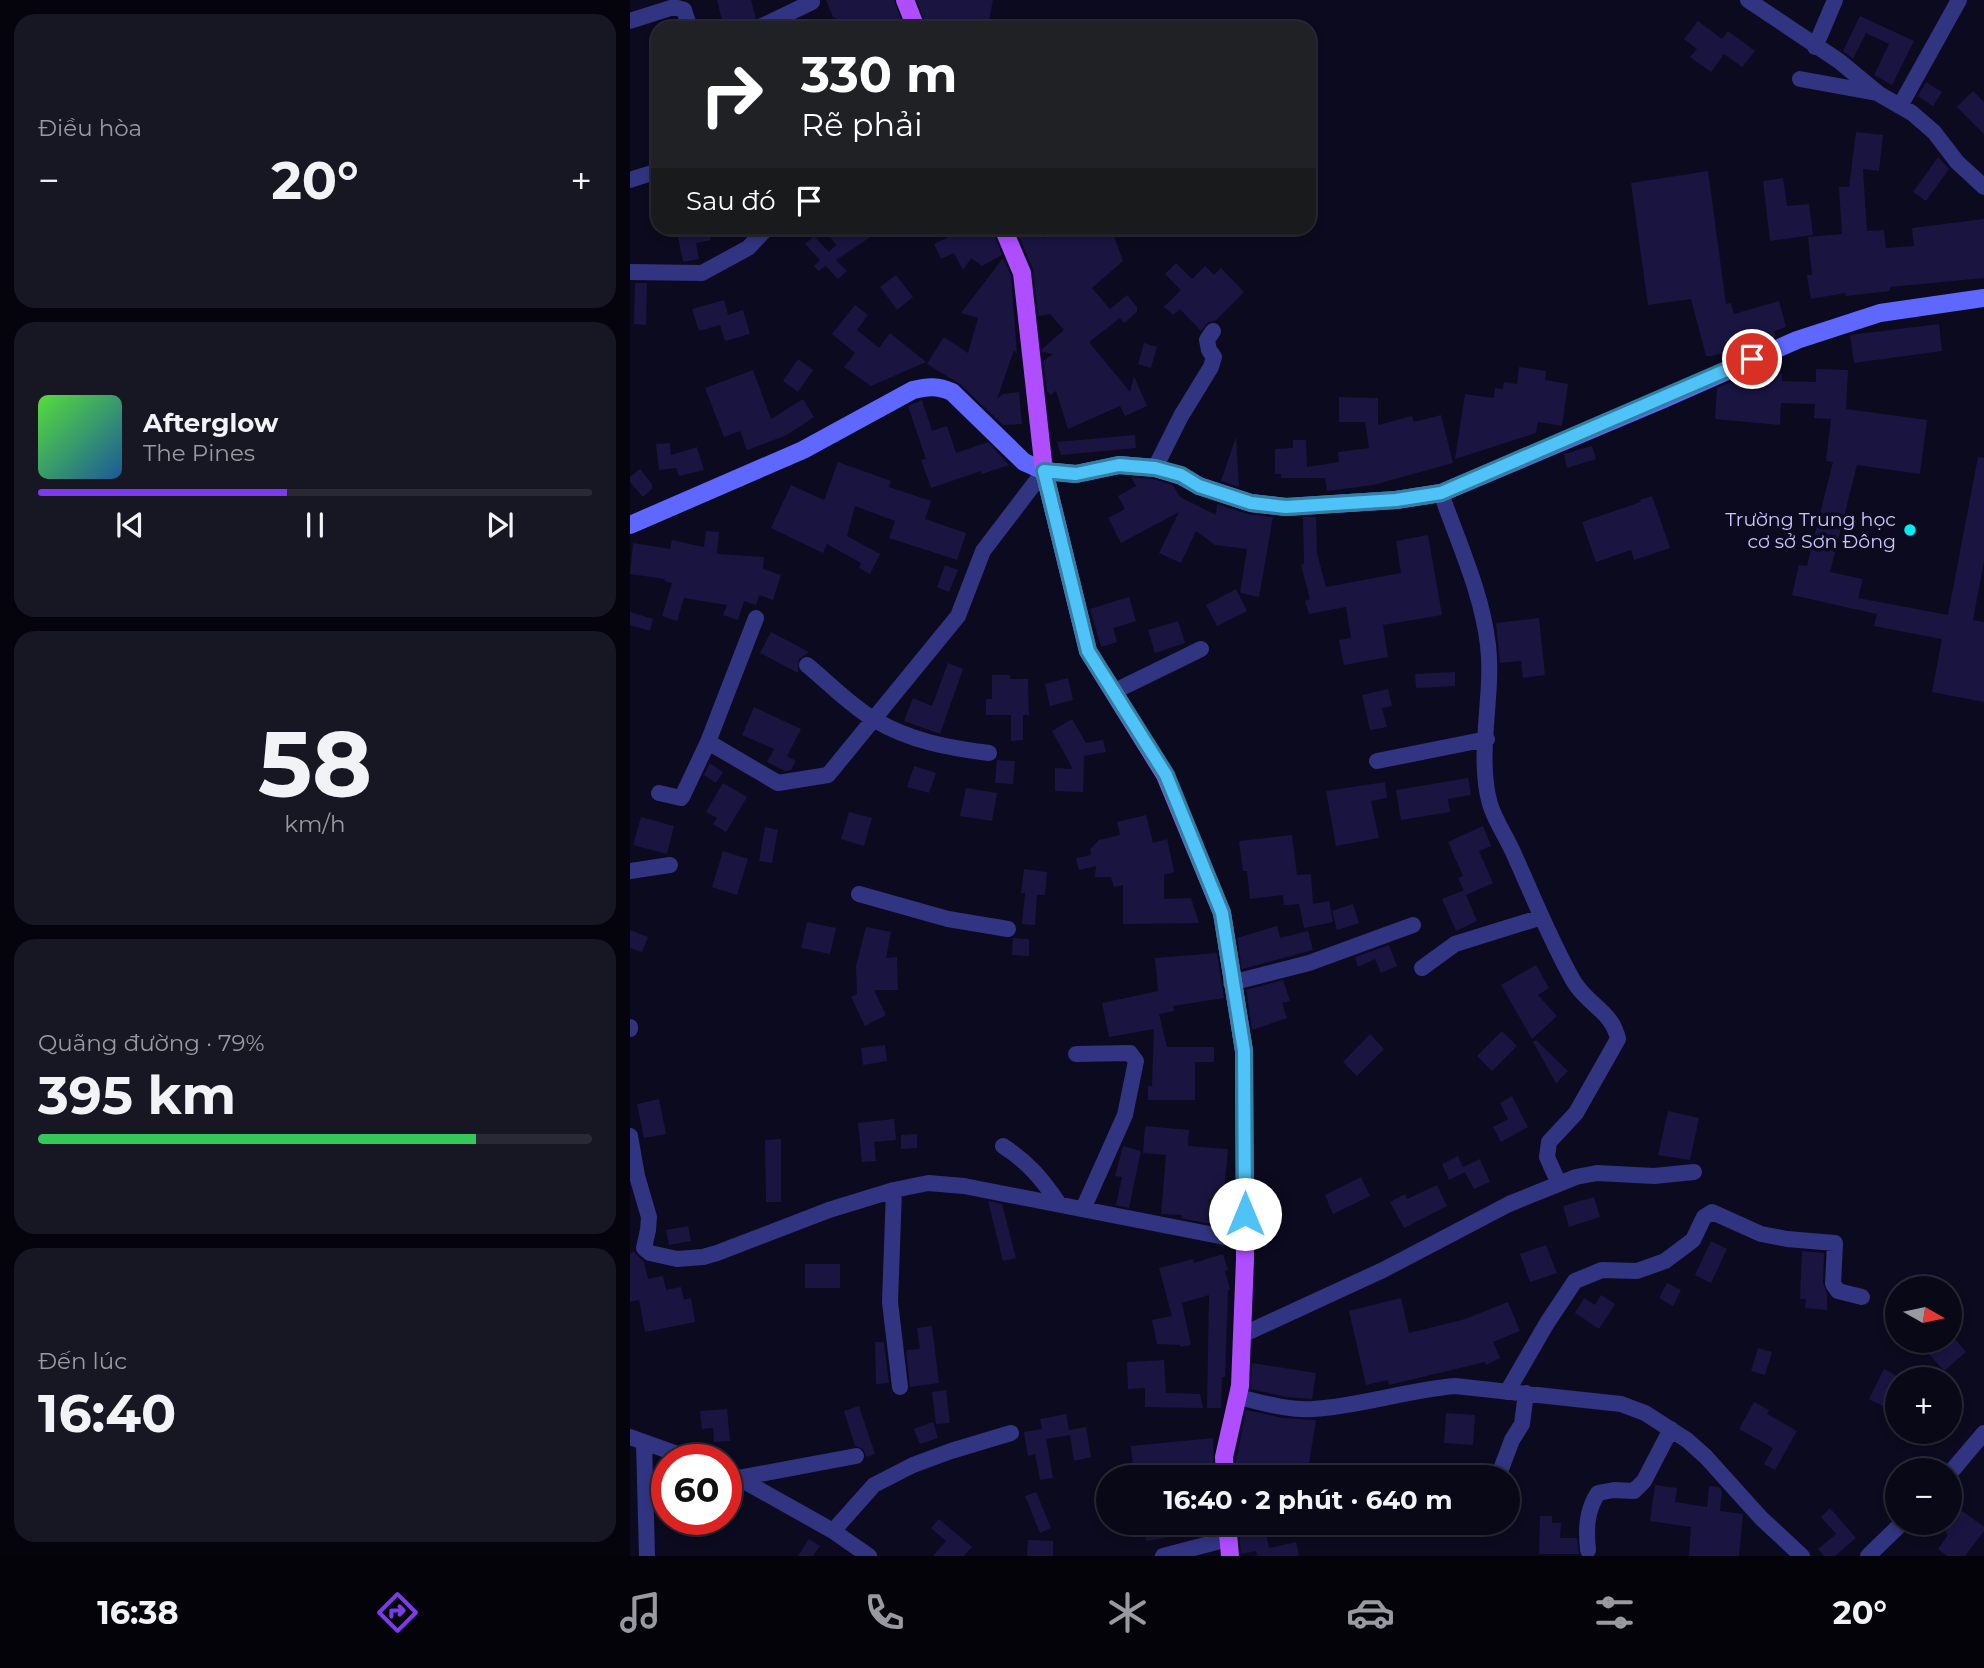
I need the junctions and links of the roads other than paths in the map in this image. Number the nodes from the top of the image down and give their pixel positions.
1 (905, 0) edge
2 (1748, 0) edge
3 (1835, 0) edge
4 (1959, 0) edge
5 (812, 2) dead end
6 (630, 21) edge
7 (688, 21) edge
8 (773, 21) edge
9 (913, 21) edge
10 (1815, 47) junction
11 (1800, 79) dead end
12 (1879, 94) junction
13 (1900, 106) junction
14 (651, 173) edge
15 (630, 180) edge
16 (1984, 187) edge
17 (760, 235) edge
18 (1006, 235) edge
19 (630, 272) edge
20 (1984, 298) edge
21 (1213, 331) dead end
22 (1155, 468) junction
23 (1044, 471) junction
24 (1441, 493) junction
25 (630, 525) edge
26 (756, 618) dead end
27 (1201, 649) dead end
28 (807, 665) dead end
29 (1114, 692) junction
30 (873, 720) junction
31 (1487, 739) junction
32 (708, 742) junction
33 (989, 753) dead end
34 (1377, 761) dead end
35 (659, 793) dead end
36 (670, 865) dead end
37 (630, 871) edge
38 (859, 894) dead end
39 (1542, 918) junction
40 (1413, 925) dead end
41 (1008, 929) dead end
42 (1422, 968) dead end
43 (1231, 983) junction
44 (1076, 1054) dead end
45 (630, 1136) edge
46 (1003, 1146) dead end
47 (1694, 1172) dead end
48 (1559, 1184) junction
49 (894, 1190) junction
50 (1059, 1205) junction
51 (1083, 1209) junction
52 (1245, 1241) junction
53 (637, 1249) edge
54 (1862, 1297) dead end
55 (1242, 1335) junction
56 (900, 1388) dead end
57 (1507, 1392) junction
58 (1526, 1393) junction
59 (1237, 1397) junction
60 (1671, 1429) junction
61 (1012, 1433) dead end
62 (1984, 1433) edge
63 (637, 1439) edge
64 (856, 1455) dead end
65 (1962, 1459) edge
66 (1224, 1465) edge
67 (1503, 1465) edge
68 (742, 1473) edge
69 (742, 1481) edge
70 (833, 1531) junction
71 (1890, 1535) edge
72 (1228, 1539) edge
73 (1588, 1550) dead end
74 (647, 1556) edge
75 (869, 1556) edge
76 (1163, 1556) edge
77 (1802, 1556) edge
78 (1868, 1556) edge

1 - 9 main road
2 - 10 street
3 - 10 street
4 - 13 street
5 - 8 street
6 - 7 street
10 - 12 street
11 - 12 street
12 - 13 street
13 - 16 street
14 - 15 street
17 - 19 street
18 - 23 main road
20 - 24 street
21 - 22 street
22 - 23 street
22 - 24 street
23 - 25 street
23 - 29 main road
23 - 30 street
24 - 31 street
26 - 32 street
27 - 29 street
28 - 30 street
29 - 43 main road
30 - 32 street
30 - 33 street
31 - 34 street
31 - 39 street
32 - 35 street
36 - 37 street
38 - 41 street
39 - 42 street
39 - 48 street
40 - 43 street
43 - 52 main road
44 - 51 street
45 - 53 street
46 - 50 street
47 - 48 street
48 - 55 street
49 - 50 street
49 - 53 street
49 - 56 street
50 - 51 street
51 - 52 street
52 - 55 main road
54 - 57 street
55 - 59 main road
57 - 58 street
57 - 59 street
58 - 60 street
58 - 67 street
59 - 66 main road
60 - 73 street
60 - 77 street
61 - 70 street
62 - 65 street
63 - 74 street
64 - 68 street
69 - 70 street
70 - 75 street
71 - 78 street
72 - 76 street

